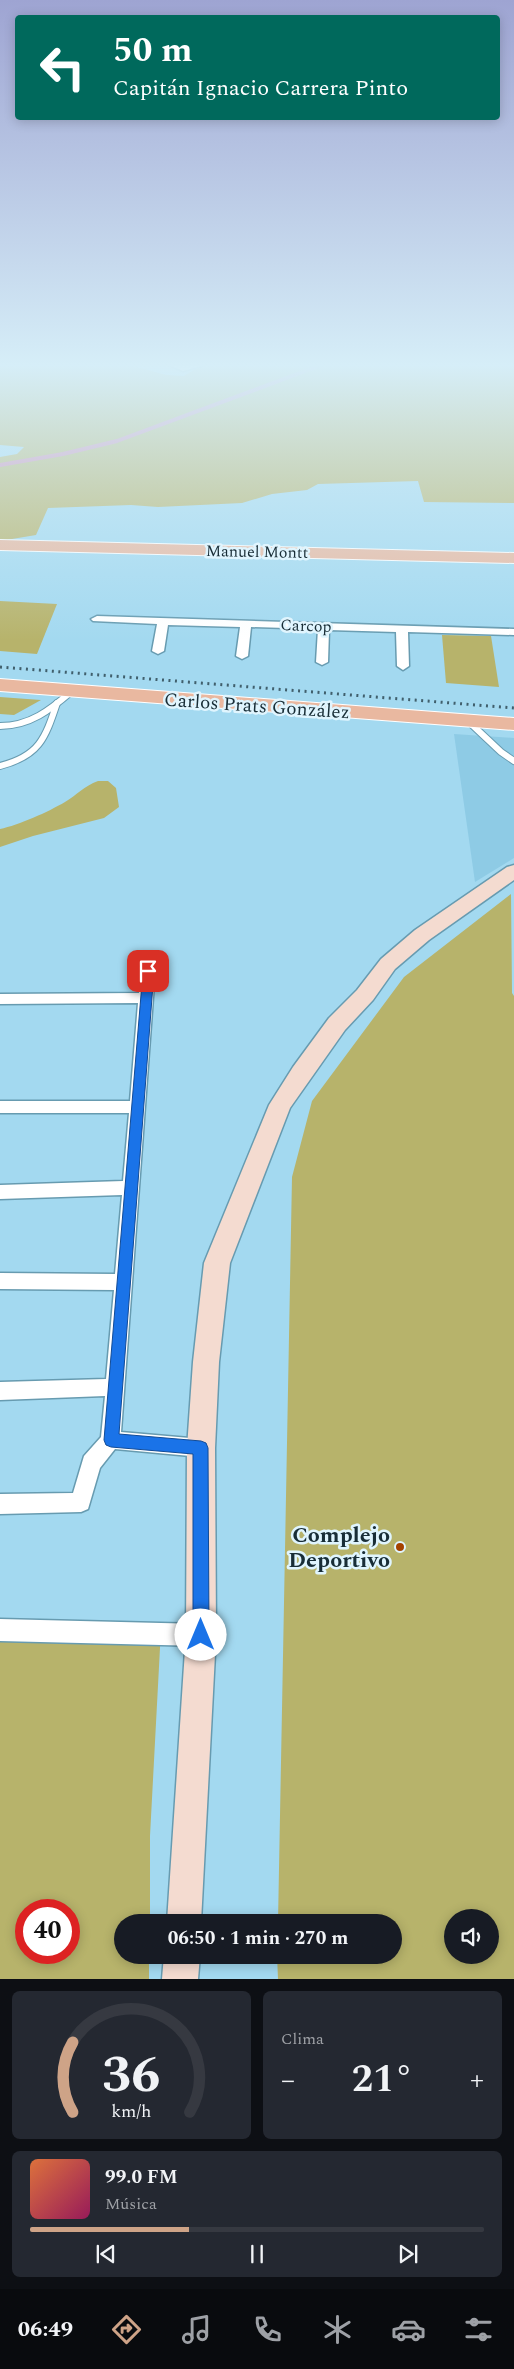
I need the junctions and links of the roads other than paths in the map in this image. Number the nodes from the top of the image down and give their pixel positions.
1 (0, 545) edge
2 (514, 558) edge
3 (97, 619) dead end
4 (163, 621) junction
5 (246, 624) junction
6 (324, 626) junction
7 (402, 628) junction
8 (514, 632) edge
9 (158, 651) dead end
10 (242, 656) dead end
11 (322, 662) dead end
12 (403, 666) dead end
13 (0, 685) edge
14 (72, 691) junction
15 (57, 703) junction
16 (468, 720) junction
17 (514, 724) edge
18 (0, 726) edge
19 (514, 761) edge
20 (0, 766) edge
21 (508, 879) edge
22 (149, 957) dead end
23 (146, 998) junction
24 (0, 999) edge
25 (0, 1107) edge
26 (137, 1107) junction
27 (131, 1188) junction
28 (0, 1192) edge
29 (0, 1281) edge
30 (124, 1282) junction
31 (116, 1387) junction
32 (0, 1391) edge
33 (111, 1440) junction
34 (201, 1448) junction
35 (0, 1504) edge
36 (0, 1630) edge
37 (201, 1635) junction
38 (184, 1914) edge
39 (181, 1964) edge
40 (180, 1979) edge

1 - 2 main road, Manuel Montt
3 - 4 street, Carcop
4 - 5 street, Carcop
4 - 9 street
5 - 6 street, Carcop
5 - 10 street
6 - 7 street, Carcop
6 - 11 street
7 - 8 street, Carcop
7 - 12 street
13 - 14 main road, Carlos Prats González
14 - 15 lane
14 - 16 main road, Carlos Prats González
15 - 18 lane
15 - 20 lane
16 - 17 main road, Carlos Prats González
16 - 19 lane
21 - 34 street
22 - 23 street
23 - 24 street
23 - 26 street
25 - 26 street
26 - 27 street
27 - 28 street
27 - 30 street
29 - 30 street
30 - 31 street
31 - 32 street
31 - 33 street
33 - 34 street
33 - 35 street
34 - 37 street
36 - 37 street
37 - 38 street
39 - 40 street

